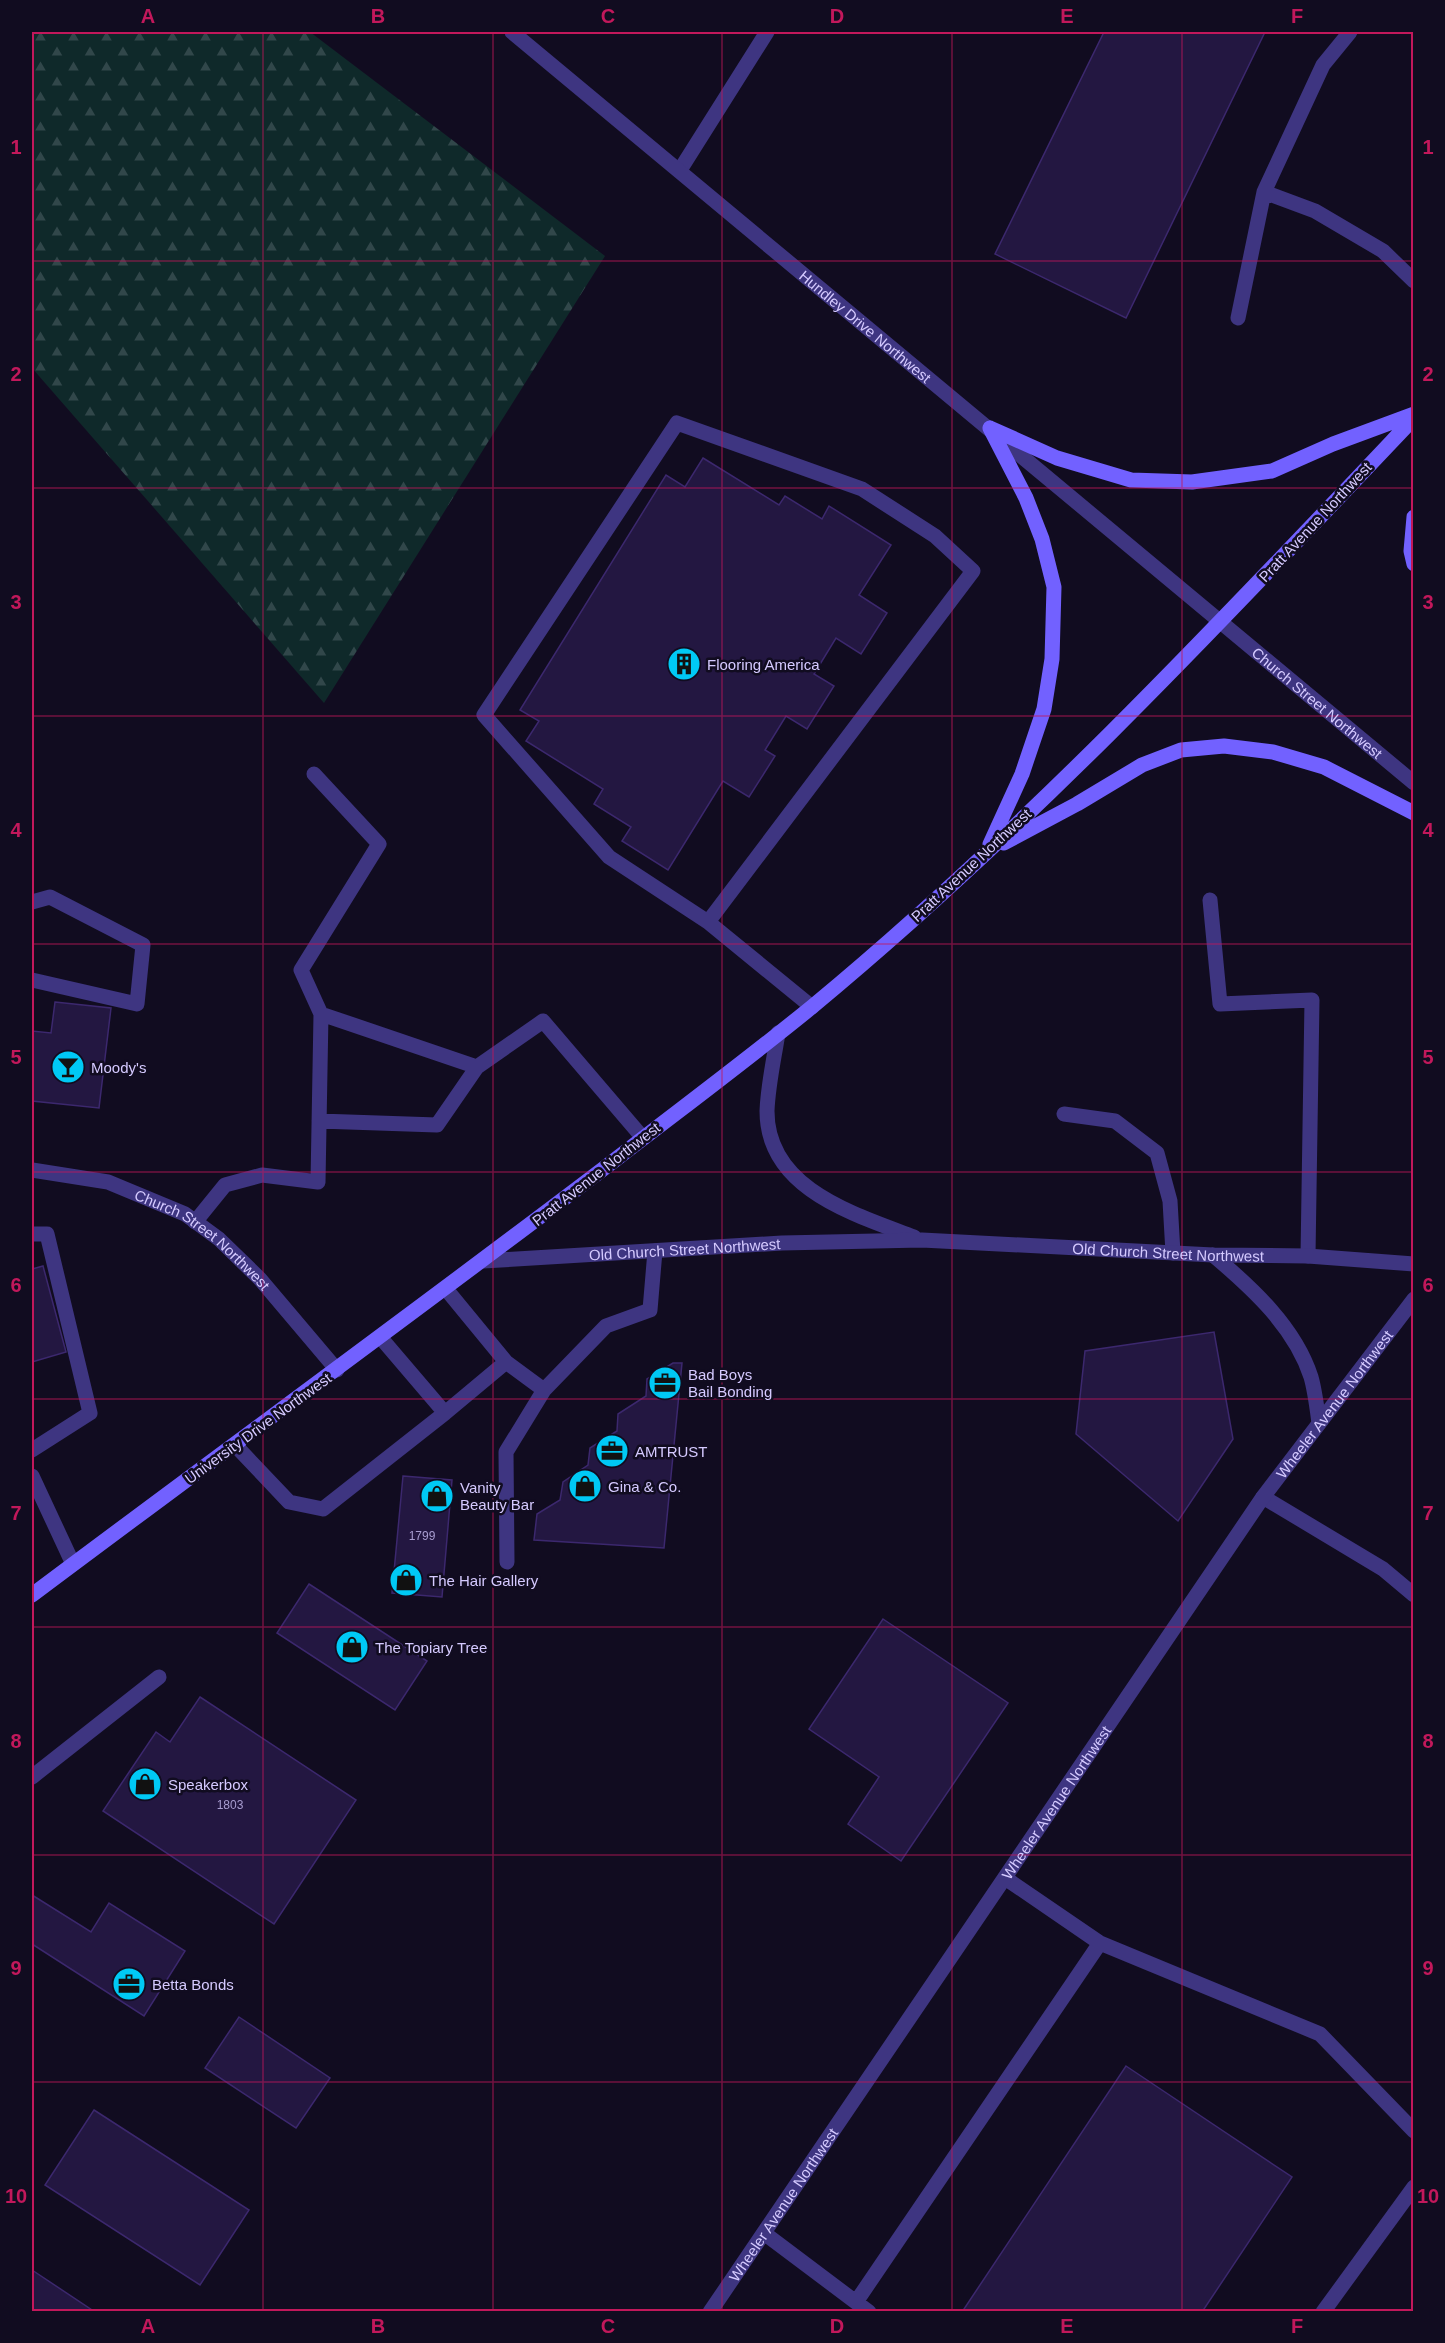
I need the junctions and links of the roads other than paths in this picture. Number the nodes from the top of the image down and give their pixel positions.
1 (512, 32) edge
2 (767, 32) edge
3 (1350, 32) edge
4 (680, 170) junction
5 (1264, 192) junction
6 (1413, 281) edge
7 (1238, 318) dead end
8 (1413, 416) edge
9 (990, 428) junction
10 (1413, 517) edge
11 (1413, 564) edge
12 (1222, 621) junction
13 (314, 774) dead end
14 (1413, 783) edge
15 (1413, 813) edge
16 (985, 853) junction
17 (1210, 900) dead end
18 (32, 902) edge
19 (708, 922) junction
20 (32, 980) edge
21 (812, 1007) junction
22 (321, 1014) junction
23 (778, 1033) junction
24 (477, 1067) junction
25 (1064, 1114) dead end
26 (320, 1121) junction
27 (643, 1138) junction
28 (32, 1170) edge
29 (195, 1222) junction
30 (32, 1234) edge
31 (922, 1240) junction
32 (655, 1251) junction
33 (1173, 1253) junction
34 (1214, 1255) junction
35 (1308, 1256) junction
36 (483, 1261) junction
37 (1413, 1264) edge
38 (446, 1289) junction
39 (1413, 1299) edge
40 (381, 1338) junction
41 (506, 1362) junction
42 (337, 1370) junction
43 (544, 1390) junction
44 (445, 1413) junction
45 (1319, 1423) junction
46 (235, 1445) junction
47 (32, 1450) edge
48 (32, 1476) edge
49 (1263, 1497) junction
50 (507, 1562) dead end
51 (73, 1564) junction
52 (32, 1595) edge
53 (1413, 1595) edge
54 (159, 1677) dead end
55 (32, 1777) edge
56 (1005, 1878) junction
57 (1100, 1943) junction
58 (1413, 2130) edge
59 (1413, 2187) edge
60 (764, 2233) junction
61 (856, 2302) junction
62 (710, 2312) edge
63 (869, 2312) edge
64 (1323, 2312) edge

1 - 4 street, Hundley Drive Northwest
2 - 4 street
3 - 5 street
4 - 9 street, Hundley Drive Northwest
5 - 6 street
5 - 7 street
8 - 9 main road
8 - 12 main road, Pratt Avenue Northwest
9 - 12 street, Hundley Drive Northwest
9 - 16 main road
10 - 11 main road
12 - 14 street, Church Street Northwest
12 - 16 main road, Pratt Avenue Northwest
13 - 22 street
15 - 16 main road
16 - 21 main road, Pratt Avenue Northwest
17 - 35 street
18 - 20 street
19 - 19 street
19 - 21 street
21 - 23 main road, Pratt Avenue Northwest
22 - 24 street
22 - 26 street
23 - 27 main road, Pratt Avenue Northwest
23 - 31 street, Old Church Street Northwest
24 - 26 street
24 - 27 street
25 - 33 street
26 - 29 street
27 - 36 main road, Pratt Avenue Northwest
28 - 29 street, Church Street Northwest
29 - 42 street, Church Street Northwest
30 - 47 street
31 - 32 street, Old Church Street Northwest
31 - 33 street, Old Church Street Northwest
32 - 36 street, Old Church Street Northwest
32 - 43 street
33 - 34 street, Old Church Street Northwest
34 - 35 street, Old Church Street Northwest
34 - 45 street
35 - 37 street, Old Church Street Northwest
36 - 38 main road, University Drive Northwest
38 - 40 main road, University Drive Northwest
38 - 41 street
39 - 45 street, Wheeler Avenue Northwest
40 - 42 main road, University Drive Northwest
40 - 44 street
41 - 43 street
41 - 44 street
42 - 46 main road, University Drive Northwest
43 - 50 street
44 - 46 street
45 - 49 street, Wheeler Avenue Northwest
46 - 51 main road, University Drive Northwest
48 - 51 street
49 - 53 street
49 - 56 street, Wheeler Avenue Northwest
51 - 52 main road, University Drive Northwest
54 - 55 street
56 - 57 street
56 - 60 street, Wheeler Avenue Northwest
57 - 58 street
57 - 61 street
59 - 64 street
60 - 61 street
60 - 62 street, Wheeler Avenue Northwest
61 - 63 street

